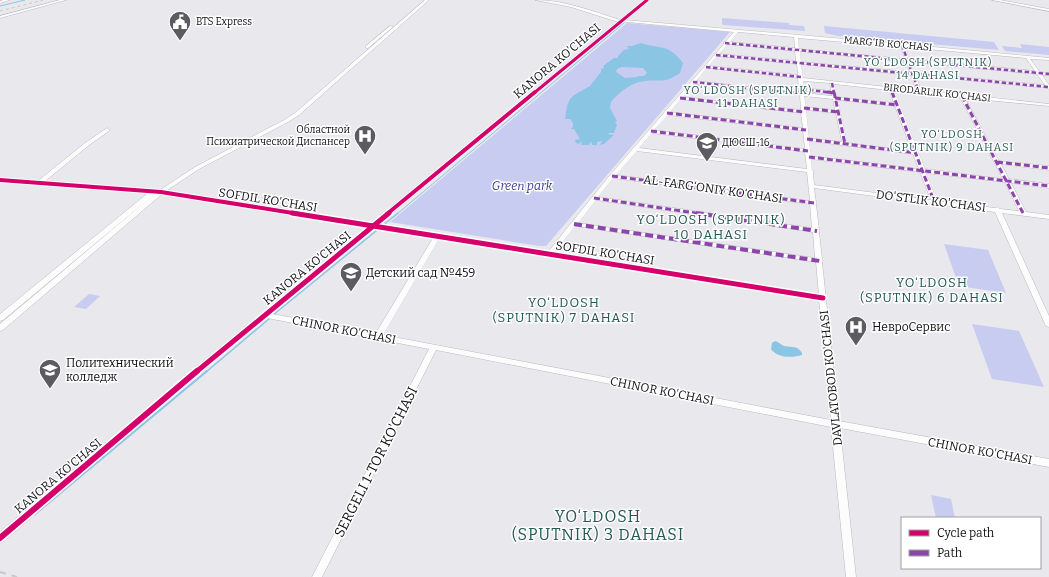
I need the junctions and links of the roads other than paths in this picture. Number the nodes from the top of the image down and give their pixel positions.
1 (8, 0) edge
2 (64, 0) edge
3 (423, 0) edge
4 (428, 0) edge
5 (537, 0) edge
6 (546, 0) edge
7 (647, 0) edge
8 (994, 0) edge
9 (0, 2) edge
10 (1049, 10) edge
11 (630, 13) junction
12 (612, 16) junction
13 (0, 17) edge
14 (624, 20) junction
15 (737, 31) junction
16 (796, 36) junction
17 (378, 37) junction
18 (725, 44) junction
19 (902, 45) junction
20 (374, 47) junction
21 (798, 50) junction
22 (716, 55) junction
23 (1027, 57) junction
24 (1049, 59) edge
25 (909, 60) junction
26 (799, 63) junction
27 (706, 67) junction
28 (913, 73) junction
29 (1038, 73) junction
30 (1049, 74) edge
31 (801, 78) junction
32 (693, 82) junction
33 (832, 83) junction
34 (1049, 87) edge
35 (891, 89) junction
36 (802, 92) junction
37 (919, 92) junction
38 (835, 95) junction
39 (962, 96) junction
40 (680, 98) junction
41 (1049, 104) edge
42 (898, 105) junction
43 (804, 110) junction
44 (838, 112) junction
45 (667, 113) junction
46 (105, 130) dead end
47 (806, 130) junction
48 (651, 131) junction
49 (807, 140) junction
50 (845, 144) junction
51 (636, 149) junction
52 (808, 151) junction
53 (916, 153) junction
54 (809, 157) junction
55 (997, 162) junction
56 (1049, 168) edge
57 (811, 170) junction
58 (922, 171) junction
59 (0, 176) edge
60 (612, 176) junction
61 (0, 180) edge
62 (39, 181) junction
63 (1008, 181) junction
64 (812, 186) junction
65 (1049, 186) edge
66 (157, 191) junction
67 (594, 198) junction
68 (934, 201) junction
69 (814, 203) junction
70 (997, 209) junction
71 (1023, 213) junction
72 (1049, 216) edge
73 (574, 224) junction
74 (378, 228) junction
75 (817, 231) junction
76 (437, 237) junction
77 (550, 254) junction
78 (820, 261) junction
79 (823, 298) junction
80 (270, 316) junction
81 (1, 324) edge
82 (1049, 324) edge
83 (378, 336) junction
84 (434, 347) junction
85 (836, 424) junction
86 (1049, 463) edge
87 (2, 537) edge
88 (317, 577) edge
89 (851, 577) edge

1 - 9 street
2 - 13 street
3 - 17 street
4 - 20 street
5 - 14 street
6 - 12 street
7 - 11 street, KANORA KO'CHASI
8 - 10 street
11 - 12 street
11 - 14 street, KANORA KO'CHASI
12 - 14 street
14 - 15 street
14 - 74 street, KANORA KO'CHASI
15 - 16 street, MARG‘IB KO‘CHASI
15 - 18 street
16 - 19 street, MARG‘IB KO‘CHASI
16 - 21 street, DAVLATOBOD KO'CHASI
17 - 20 street
17 - 66 street
18 - 21 street
18 - 22 street
19 - 23 street, MARG‘IB KO‘CHASI
19 - 25 street
20 - 66 street
21 - 25 street
21 - 26 street, DAVLATOBOD KO'CHASI
22 - 26 street
22 - 27 street
23 - 24 street, MARG‘IB KO‘CHASI
23 - 29 street
25 - 28 street
25 - 29 street
26 - 28 street
26 - 31 street, DAVLATOBOD KO'CHASI
27 - 31 street, BIRODARLIK KO'CHASI
27 - 32 street
28 - 34 street
28 - 37 street
29 - 30 street
29 - 34 street
31 - 33 street, BIRODARLIK KO'CHASI
31 - 36 street, DAVLATOBOD KO'CHASI
32 - 36 street
32 - 40 street
33 - 35 street, BIRODARLIK KO'CHASI
33 - 38 street
35 - 37 street, BIRODARLIK KO'CHASI
35 - 42 street
36 - 38 street
36 - 43 street, DAVLATOBOD KO'CHASI
37 - 39 street, BIRODARLIK KO'CHASI
38 - 42 street
38 - 44 street
39 - 41 street, BIRODARLIK KO'CHASI
39 - 55 street
40 - 43 street
40 - 45 street
42 - 53 street
43 - 44 street
43 - 47 street, DAVLATOBOD KO'CHASI
44 - 50 street
45 - 47 street
45 - 48 street
46 - 62 street
47 - 49 street, DAVLATOBOD KO'CHASI
48 - 51 street
48 - 52 street
49 - 50 street
49 - 52 street, DAVLATOBOD KO'CHASI
50 - 53 street
51 - 57 street
51 - 60 street
52 - 54 street, DAVLATOBOD KO'CHASI
53 - 58 street
54 - 57 street, DAVLATOBOD KO'CHASI
54 - 58 street
55 - 56 street
55 - 63 street
57 - 64 street, DAVLATOBOD KO'CHASI
58 - 63 street
58 - 68 street
59 - 62 street, SOFDIL KO'CHASI
60 - 67 street
60 - 69 street, AL-FARG‘ONIY KO‘CHASI
61 - 62 street, SOFDIL KO'CHASI
62 - 66 street, SOFDIL KO'CHASI
63 - 65 street
63 - 71 street
64 - 68 street, DO'STLIK KO'CHASI
64 - 69 street, DAVLATOBOD KO'CHASI
66 - 74 street, SOFDIL KO'CHASI
66 - 81 street
67 - 73 street
67 - 75 street
68 - 70 street, DO'STLIK KO'CHASI
69 - 75 street, DAVLATOBOD KO'CHASI
70 - 71 street, DO'STLIK KO'CHASI
70 - 82 street
71 - 72 street, DO'STLIK KO'CHASI
73 - 77 street
73 - 78 street
74 - 76 street, SOFDIL KO'CHASI
74 - 80 street, KANORA KO'CHASI
75 - 78 street, DAVLATOBOD KO'CHASI
76 - 77 street, SOFDIL KO'CHASI
76 - 83 street
77 - 79 street, SOFDIL KO'CHASI
78 - 79 street, DAVLATOBOD KO'CHASI
79 - 85 street, DAVLATOBOD KO'CHASI
80 - 83 street, CHINOR KO'CHASI
80 - 87 street, KANORA KO'CHASI
83 - 84 street, CHINOR KO'CHASI
84 - 85 street, CHINOR KO'CHASI
84 - 88 street, SERGELI 1-TOR KO'CHASI
85 - 86 street, CHINOR KO'CHASI
85 - 89 street, DAVLATOBOD KO'CHASI

